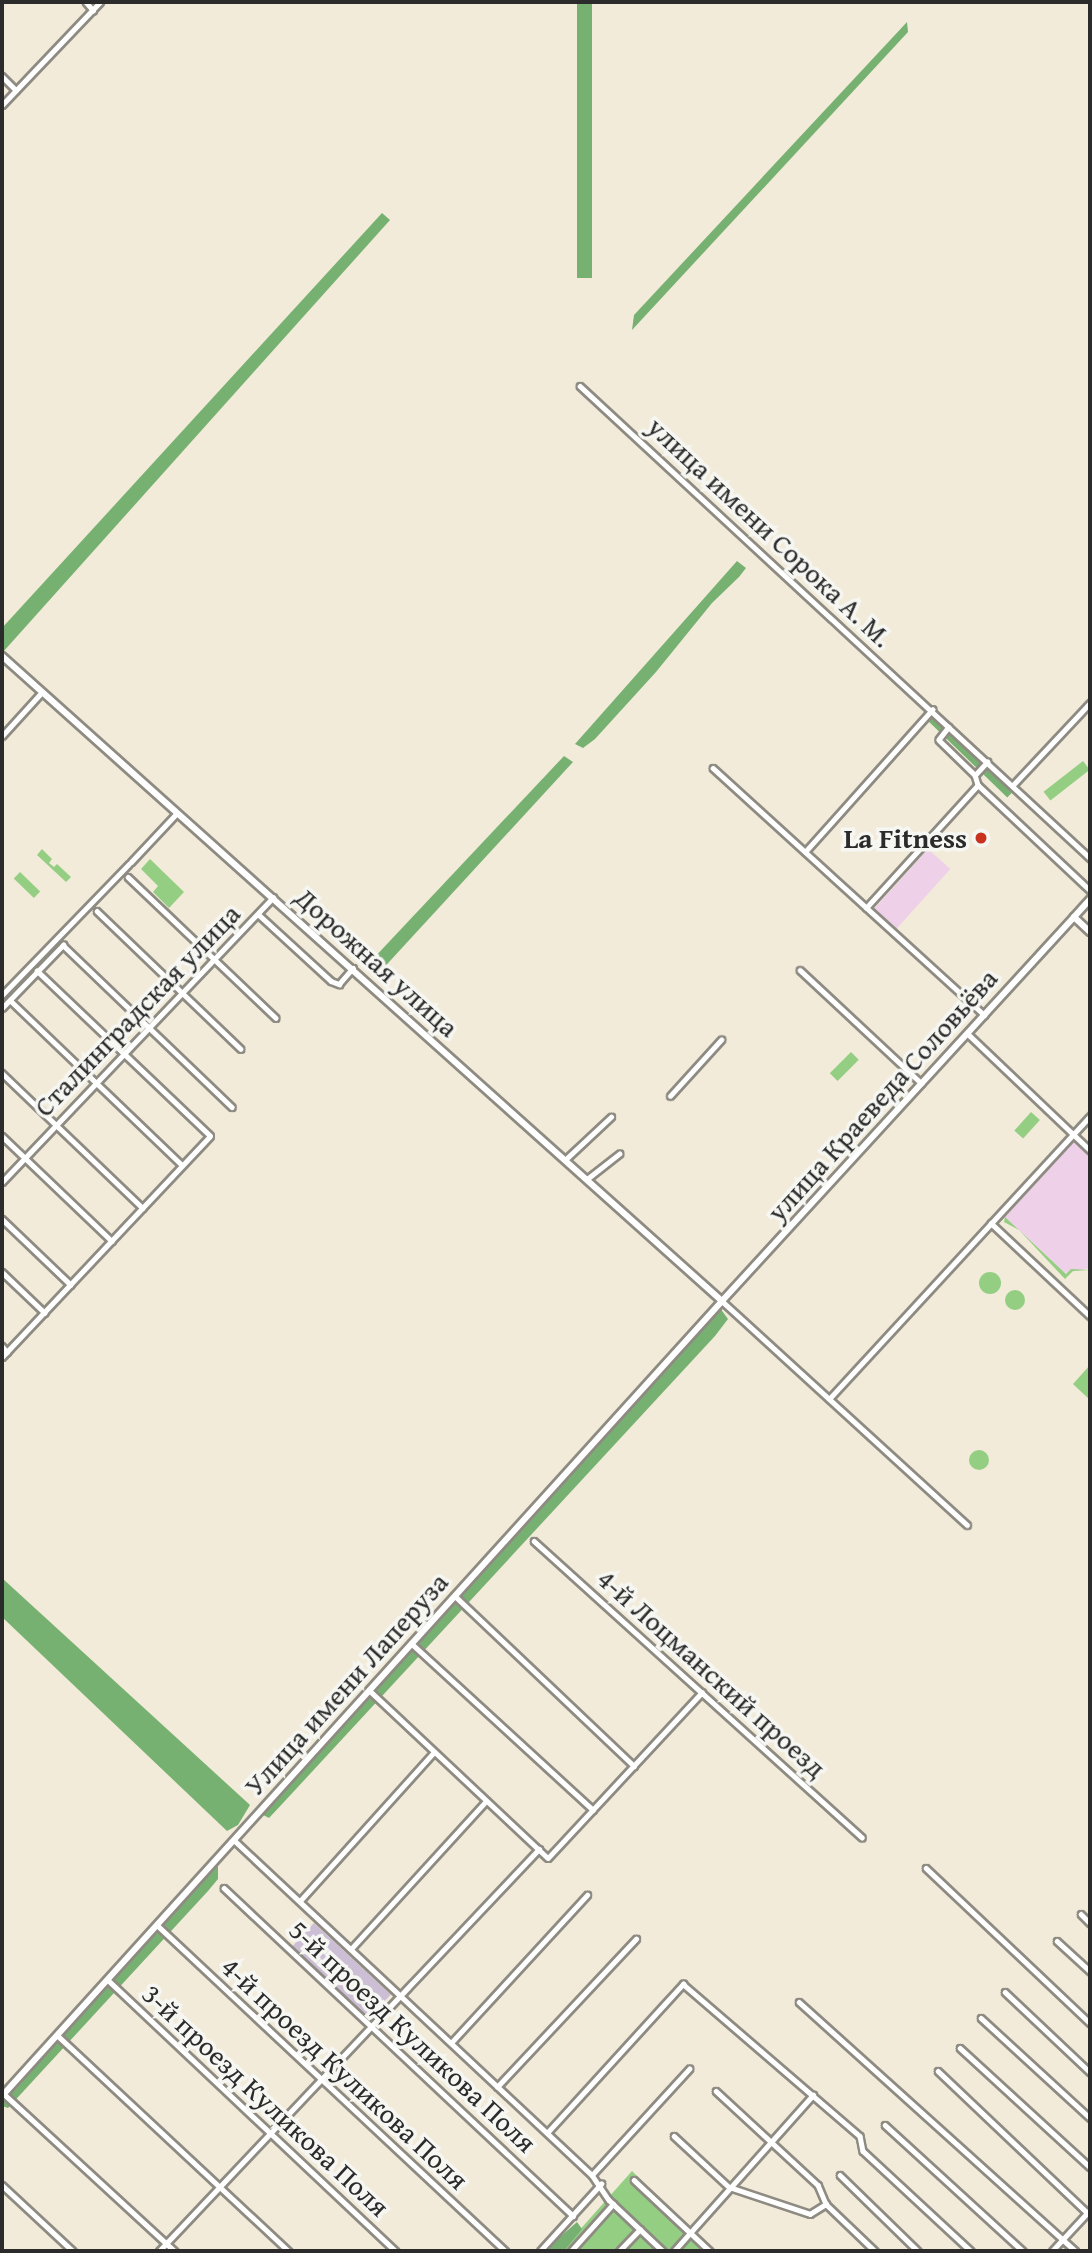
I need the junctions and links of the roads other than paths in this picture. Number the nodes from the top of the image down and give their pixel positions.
1 (86, 2) edge
2 (100, 2) edge
3 (93, 9) junction
4 (2, 76) edge
5 (16, 89) junction
6 (2, 105) edge
7 (580, 386) dead end
8 (2, 656) edge
9 (42, 692) junction
10 (1090, 703) edge
11 (932, 710) junction
12 (949, 727) junction
13 (2, 736) edge
14 (987, 762) junction
15 (713, 768) dead end
16 (975, 775) junction
17 (978, 785) junction
18 (1012, 786) junction
19 (178, 813) junction
20 (805, 852) junction
21 (1090, 858) edge
22 (128, 877) dead end
23 (1090, 890) edge
24 (273, 897) junction
25 (1090, 899) edge
26 (866, 908) junction
27 (97, 911) dead end
28 (258, 914) junction
29 (1076, 915) junction
30 (1090, 932) edge
31 (215, 960) junction
32 (353, 968) junction
33 (800, 970) dead end
34 (37, 971) junction
35 (183, 994) junction
36 (2, 995) edge
37 (10, 1000) junction
38 (2, 1008) edge
39 (984, 1015) junction
40 (276, 1018) dead end
41 (150, 1028) junction
42 (967, 1033) junction
43 (721, 1040) dead end
44 (241, 1049) dead end
45 (125, 1055) junction
46 (2, 1073) edge
47 (97, 1083) junction
48 (921, 1083) junction
49 (670, 1096) dead end
50 (232, 1107) dead end
51 (1090, 1116) edge
52 (611, 1117) dead end
53 (56, 1125) junction
54 (1073, 1134) junction
55 (2, 1136) edge
56 (1090, 1150) edge
57 (619, 1154) dead end
58 (25, 1158) junction
59 (565, 1160) junction
60 (182, 1165) junction
61 (587, 1179) junction
62 (2, 1182) edge
63 (143, 1208) junction
64 (2, 1219) edge
65 (991, 1223) junction
66 (112, 1241) junction
67 (2, 1272) edge
68 (71, 1285) junction
69 (722, 1301) junction
70 (44, 1313) junction
71 (1090, 1315) edge
72 (2, 1346) edge
73 (7, 1352) junction
74 (2, 1357) edge
75 (829, 1399) junction
76 (967, 1525) dead end
77 (534, 1541) dead end
78 (454, 1595) junction
79 (411, 1643) junction
80 (369, 1690) junction
81 (702, 1692) junction
82 (434, 1752) junction
83 (634, 1766) junction
84 (486, 1801) junction
85 (593, 1810) junction
86 (862, 1837) dead end
87 (234, 1840) junction
88 (539, 1849) junction
89 (926, 1868) dead end
90 (224, 1888) dead end
91 (587, 1895) dead end
92 (300, 1901) junction
93 (1081, 1914) dead end
94 (1090, 1923) edge
95 (157, 1925) junction
96 (636, 1939) dead end
97 (1057, 1941) dead end
98 (351, 1950) junction
99 (1090, 1971) edge
100 (108, 1980) junction
101 (1005, 1992) dead end
102 (400, 1995) junction
103 (799, 2002) dead end
104 (981, 2018) dead end
105 (1090, 2023) edge
106 (371, 2025) junction
107 (57, 2035) junction
108 (451, 2043) junction
109 (960, 2048) dead end
110 (689, 2069) dead end
111 (938, 2071) dead end
112 (1090, 2072) edge
113 (320, 2079) junction
114 (498, 2087) junction
115 (716, 2091) dead end
116 (3, 2095) edge
117 (813, 2095) junction
118 (1090, 2118) edge
119 (885, 2125) dead end
120 (271, 2133) junction
121 (547, 2133) junction
122 (674, 2136) dead end
123 (771, 2142) junction
124 (1090, 2167) edge
125 (592, 2175) junction
126 (840, 2175) dead end
127 (635, 2180) dead end
128 (601, 2184) junction
129 (2, 2185) edge
130 (220, 2187) junction
131 (729, 2187) junction
132 (614, 2204) junction
133 (826, 2204) junction
134 (1089, 2213) edge
135 (573, 2216) junction
136 (640, 2229) junction
137 (691, 2233) junction
138 (1063, 2239) junction
139 (167, 2243) junction
140 (574, 2250) edge
141 (73, 2251) edge
142 (159, 2251) edge
143 (175, 2251) edge
144 (289, 2251) edge
145 (396, 2251) edge
146 (505, 2251) edge
147 (540, 2251) edge
148 (619, 2251) edge
149 (663, 2251) edge
150 (674, 2251) edge
151 (710, 2251) edge
152 (875, 2251) edge
153 (918, 2251) edge
154 (971, 2251) edge
155 (1023, 2251) edge
156 (1052, 2251) edge
157 (1076, 2251) edge

1 - 3 street
2 - 3 street
3 - 5 street
4 - 5 street
5 - 6 street
7 - 11 street, улица имени Сорока А. М.
8 - 9 main road, Дорожная улица
9 - 13 street
9 - 19 main road, Дорожная улица
10 - 18 street
11 - 12 street, улица имени Сорока А. М.
11 - 20 street
12 - 14 street, улица имени Сорока А. М.
12 - 16 street
14 - 16 street
14 - 18 street, улица имени Сорока А. М.
15 - 20 street
16 - 17 street
17 - 23 street
17 - 26 street
18 - 21 street, улица имени Сорока А. М.
19 - 24 main road, Дорожная улица
19 - 36 street
20 - 26 street
22 - 31 street
24 - 28 street, Сталинградская улица
24 - 32 main road, Дорожная улица
25 - 29 main road, улица Краеведа Соловьёва
26 - 39 street
27 - 35 street
28 - 31 street, Сталинградская улица
28 - 32 street
29 - 30 main road
29 - 39 main road, улица Краеведа Соловьёва
31 - 35 street, Сталинградская улица
31 - 40 street
32 - 59 main road, Дорожная улица
33 - 48 street
34 - 37 street
34 - 41 street
34 - 45 street
35 - 41 street, Сталинградская улица
35 - 44 street
37 - 38 street
37 - 47 street
39 - 42 main road, улица Краеведа Соловьёва
41 - 45 street, Сталинградская улица
41 - 50 street
42 - 48 main road, улица Краеведа Соловьёва
42 - 54 street
43 - 49 street
45 - 47 street, Сталинградская улица
45 - 60 street
46 - 53 street
47 - 53 street, Сталинградская улица
47 - 60 street
48 - 69 main road, улица Краеведа Соловьёва
51 - 54 street
52 - 59 street
53 - 58 street, Сталинградская улица
53 - 63 street
54 - 56 street
54 - 65 street
55 - 58 street
57 - 61 street
58 - 62 street, Сталинградская улица
58 - 66 street
59 - 61 main road, Дорожная улица
60 - 63 street
61 - 69 main road, Дорожная улица
63 - 66 street
64 - 68 street
65 - 71 street
65 - 75 street
66 - 68 street
67 - 70 street
68 - 70 street
69 - 75 street
69 - 78 main road, Улица имени Лаперуза
70 - 73 street
72 - 73 street
73 - 74 street
75 - 76 street
77 - 81 street, 4-й Лоцманский проезд
78 - 79 main road, Улица имени Лаперуза
78 - 83 street
79 - 80 main road, Улица имени Лаперуза
79 - 85 street
80 - 82 street
80 - 87 main road, Улица имени Лаперуза
81 - 83 street
81 - 86 street, 4-й Лоцманский проезд
82 - 84 street
82 - 92 street
83 - 85 street
84 - 88 street
84 - 98 street
85 - 88 street
87 - 92 street
87 - 95 main road, Улица имени Лаперуза
88 - 102 street
89 - 105 street
90 - 106 street, 5-й проезд Куликова Поля
91 - 108 street
92 - 98 street
93 - 94 street
95 - 100 main road, Улица имени Лаперуза
95 - 113 street, 4-й проезд Куликова Поля
96 - 114 street
97 - 99 street
98 - 102 street
100 - 107 main road, Улица имени Лаперуза
100 - 120 street, 3-й проезд Куликова Поля
101 - 112 street
102 - 106 street
102 - 108 street
103 - 138 street
104 - 118 street
106 - 113 street
106 - 135 street, 5-й проезд Куликова Поля
107 - 116 main road, Улица имени Лаперуза
107 - 130 street
108 - 114 street
109 - 124 street
110 - 125 street
111 - 134 street
113 - 120 street
113 - 146 street, 4-й проезд Куликова Поля
114 - 121 street
115 - 123 street
116 - 139 street
117 - 121 street
117 - 123 street
117 - 154 street
119 - 155 street
120 - 130 street
120 - 145 street, 3-й проезд Куликова Поля
121 - 125 street
122 - 131 street
123 - 131 street
123 - 133 street
125 - 128 street
126 - 153 street
127 - 137 street
128 - 132 street
128 - 135 street
129 - 141 street
130 - 139 street
130 - 144 street
131 - 133 street
131 - 137 street
132 - 136 street
132 - 140 street
133 - 152 street
134 - 138 street
135 - 147 street
136 - 148 street
136 - 149 street
137 - 150 street
137 - 151 street
138 - 156 street
138 - 157 street
139 - 142 street
139 - 143 street

